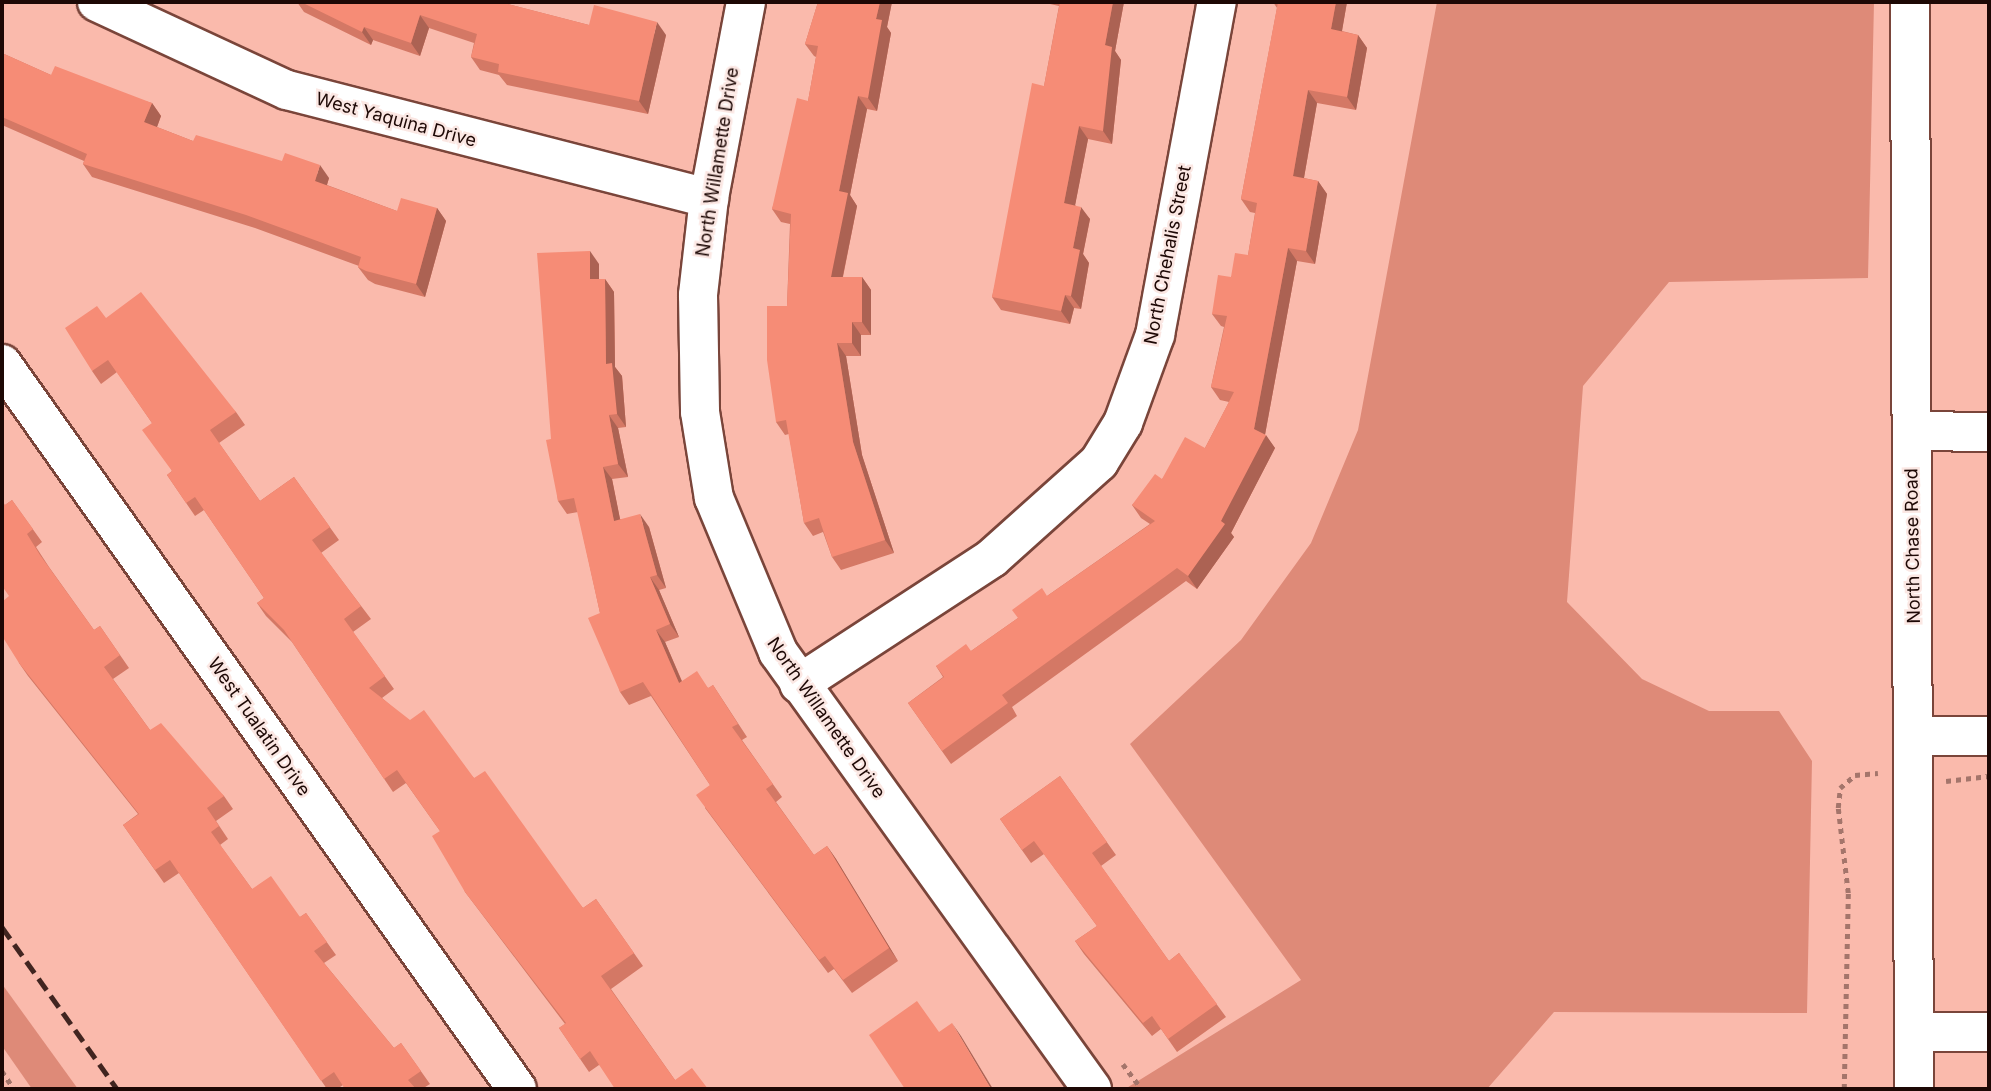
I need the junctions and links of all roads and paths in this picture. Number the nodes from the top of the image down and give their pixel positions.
1 (97, 2) edge
2 (746, 2) edge
3 (1217, 2) edge
4 (1910, 2) edge
5 (709, 198) junction
6 (2, 364) edge
7 (1912, 431) junction
8 (1989, 432) edge
9 (799, 684) junction
10 (1916, 736) junction
11 (1989, 736) edge
12 (1867, 772) dead end
13 (1989, 776) edge
14 (1966, 783) dead end
15 (1989, 1031) edge
16 (1914, 1032) junction
17 (1123, 1064) dead end
18 (2, 1071) edge
19 (14, 1089) edge
20 (517, 1089) edge
21 (1092, 1089) edge
22 (1142, 1089) edge
23 (1844, 1089) edge
24 (1914, 1089) edge

1 - 5 street, West Yaquina Drive
2 - 5 street, North Willamette Drive
3 - 9 street, North Chehalis Street
4 - 7 street, North Chase Road
5 - 9 street, North Willamette Drive
6 - 20 street, West Tualatin Drive
7 - 8 street
7 - 10 street, North Chase Road
9 - 21 street, North Willamette Drive
10 - 11 street
10 - 16 street, North Chase Road
12 - 23 path
13 - 14 path
15 - 16 street
16 - 24 street, North Chase Road
17 - 22 path
18 - 19 path

